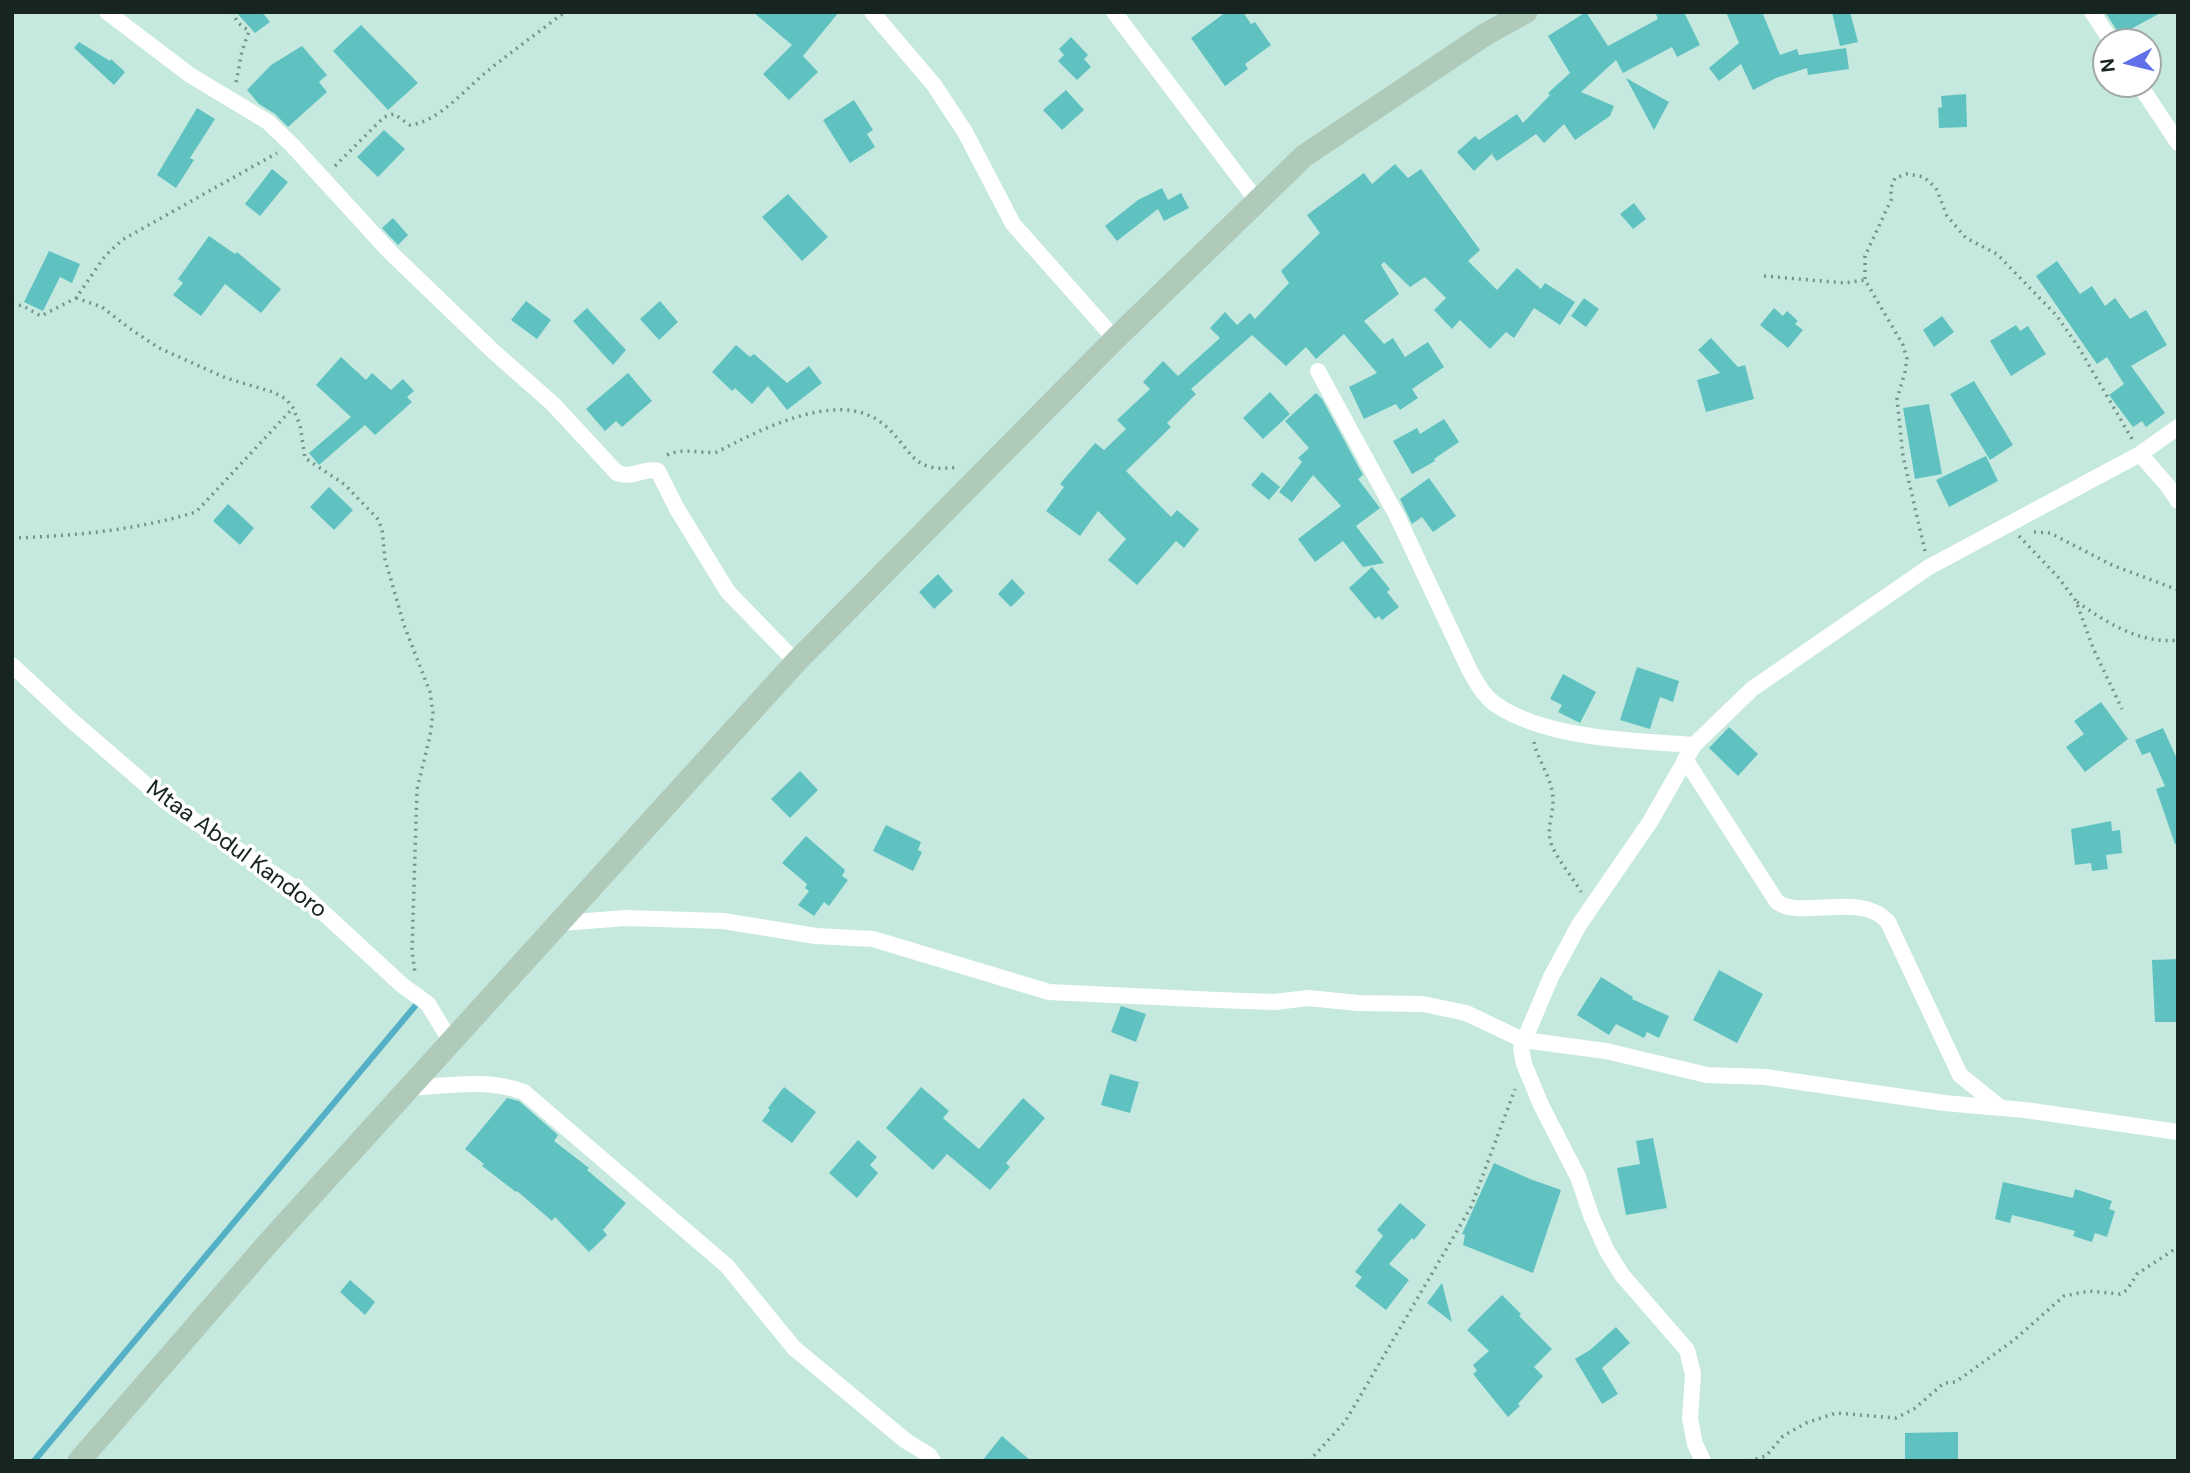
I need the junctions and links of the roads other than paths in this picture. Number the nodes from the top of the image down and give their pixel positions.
1 (107, 12) edge
2 (873, 12) edge
3 (1114, 12) edge
4 (1526, 12) edge
5 (2092, 12) edge
6 (2103, 28) edge
7 (2148, 98) edge
8 (2178, 143) edge
9 (1257, 201) junction
10 (1115, 339) junction
11 (1318, 371) dead end
12 (2178, 427) edge
13 (2140, 454) junction
14 (2178, 501) edge
15 (796, 662) junction
16 (12, 665) edge
17 (1690, 752) junction
18 (562, 923) junction
19 (1523, 1040) junction
20 (451, 1042) junction
21 (409, 1088) junction
22 (2001, 1108) junction
23 (2178, 1132) edge
24 (79, 1461) edge
25 (933, 1461) edge
26 (1703, 1461) edge

1 - 15 street
2 - 10 street
3 - 9 street
4 - 9 main road
5 - 6 street
7 - 8 street
9 - 10 main road
10 - 15 main road
11 - 17 street
12 - 13 street
13 - 14 street
13 - 17 street
15 - 18 main road
16 - 20 street, Mtaa Abdul Kandoro
17 - 19 street
17 - 22 street
18 - 19 street
18 - 20 main road
19 - 22 street
19 - 26 street
20 - 21 main road
21 - 24 main road
21 - 25 street
22 - 23 street

